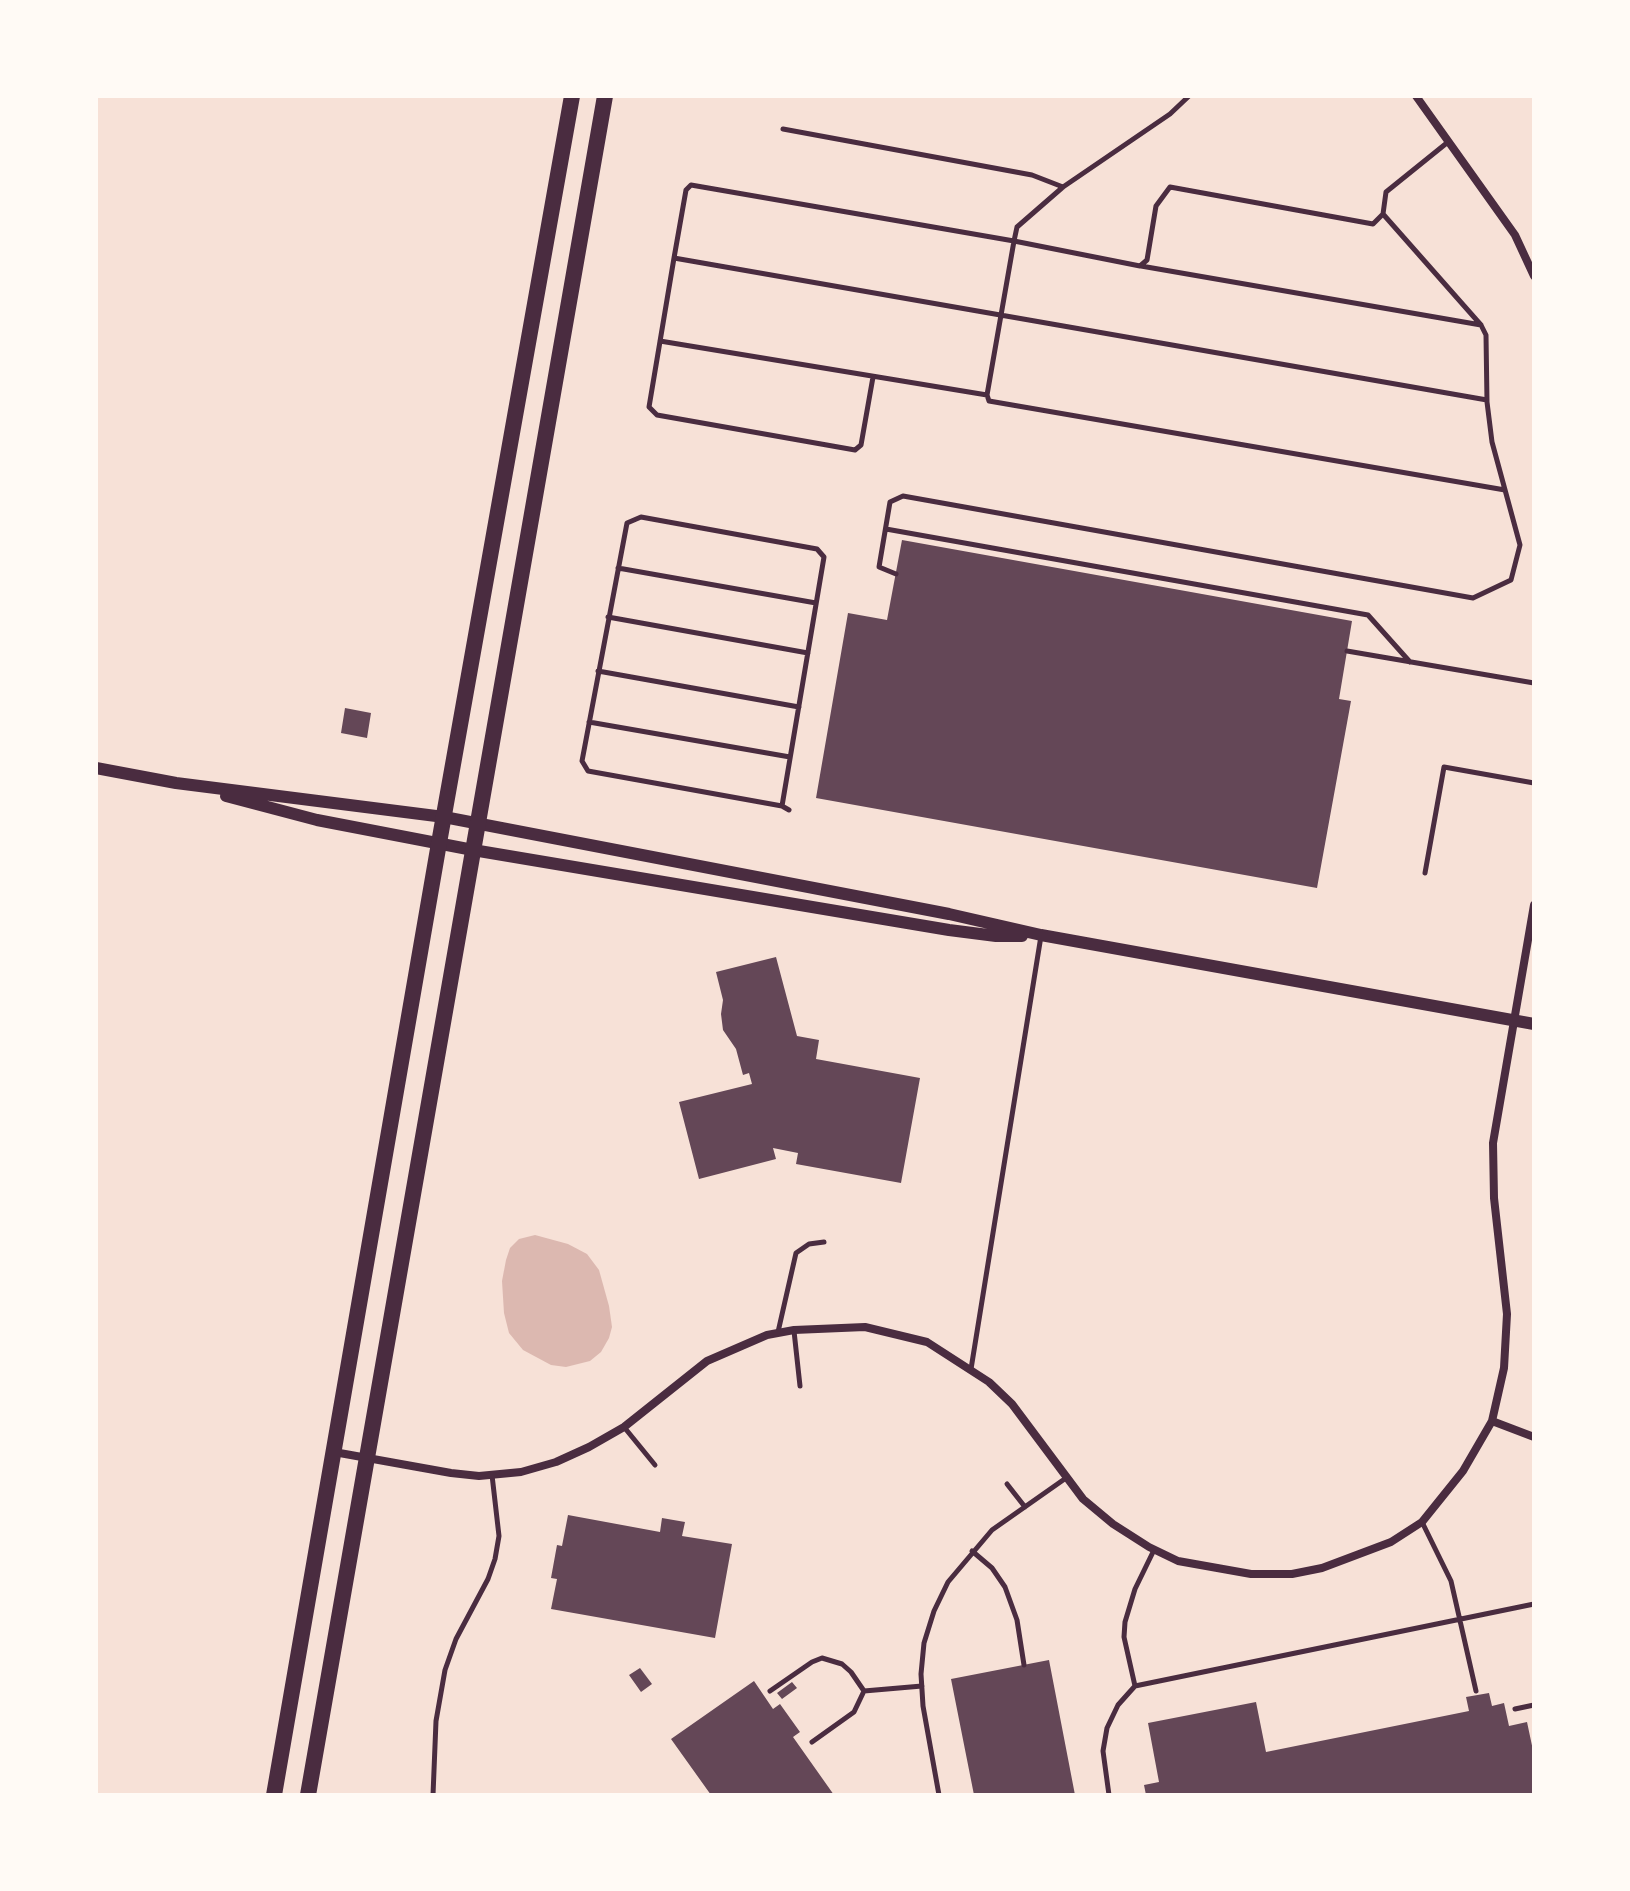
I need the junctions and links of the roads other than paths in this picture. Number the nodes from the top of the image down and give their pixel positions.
1 (572, 96) edge
2 (605, 96) edge
3 (1189, 96) edge
4 (1416, 96) edge
5 (783, 129) dead end
6 (1448, 142) junction
7 (1063, 187) junction
8 (1383, 214) junction
9 (1014, 241) junction
10 (674, 258) junction
11 (1140, 266) junction
12 (1534, 276) edge
13 (1002, 313) junction
14 (1481, 325) junction
15 (660, 341) junction
16 (873, 377) junction
17 (987, 395) junction
18 (1487, 400) junction
19 (1505, 490) junction
20 (886, 529) junction
21 (618, 568) junction
22 (896, 574) dead end
23 (816, 603) junction
24 (608, 617) junction
25 (1347, 651) dead end
26 (808, 653) junction
27 (1410, 662) junction
28 (598, 671) junction
29 (1534, 683) edge
30 (799, 707) junction
31 (589, 722) junction
32 (790, 757) junction
33 (96, 768) edge
34 (176, 783) junction
35 (1534, 783) edge
36 (782, 806) junction
37 (789, 810) dead end
38 (444, 817) junction
39 (478, 823) junction
40 (439, 843) junction
41 (473, 850) junction
42 (1425, 873) dead end
43 (1534, 905) edge
44 (1041, 935) junction
45 (1513, 1020) junction
46 (1534, 1024) edge
47 (824, 1242) dead end
48 (794, 1330) junction
49 (778, 1333) junction
50 (971, 1369) junction
51 (800, 1386) dead end
52 (1492, 1421) junction
53 (624, 1427) junction
54 (1534, 1437) edge
55 (334, 1452) junction
56 (367, 1458) junction
57 (655, 1465) dead end
58 (492, 1475) junction
59 (1066, 1478) junction
60 (1007, 1484) dead end
61 (1025, 1507) junction
62 (1422, 1522) junction
63 (1154, 1550) junction
64 (972, 1551) junction
65 (1534, 1604) edge
66 (1462, 1619) junction
67 (1024, 1665) dead end
68 (922, 1686) junction
69 (1135, 1686) junction
70 (770, 1691) dead end
71 (864, 1691) junction
72 (1476, 1691) dead end
73 (1534, 1705) edge
74 (1515, 1709) dead end
75 (812, 1742) dead end
76 (274, 1795) edge
77 (308, 1795) edge
78 (433, 1795) edge
79 (939, 1795) edge
80 (1109, 1795) edge

1 - 38 main road
2 - 39 main road
3 - 7 lane
4 - 6 street
5 - 7 lane
6 - 8 lane
6 - 12 street
7 - 9 lane
8 - 11 lane
8 - 14 lane
9 - 10 lane
9 - 11 lane
9 - 13 lane
10 - 13 lane
10 - 15 lane
11 - 14 lane
13 - 17 lane
13 - 18 lane
14 - 18 lane
15 - 16 lane
15 - 16 lane
16 - 17 lane
17 - 19 lane
18 - 19 lane
19 - 20 lane
20 - 22 lane
20 - 27 lane
21 - 23 lane
21 - 23 lane
21 - 24 lane
23 - 26 lane
24 - 26 lane
24 - 28 lane
25 - 27 lane
26 - 30 lane
27 - 29 lane
28 - 30 lane
28 - 31 lane
30 - 32 lane
31 - 32 lane
31 - 36 lane
32 - 36 lane
33 - 34 street
34 - 38 street
34 - 40 street
35 - 42 lane
36 - 37 lane
38 - 39 street
38 - 40 main road
39 - 41 main road
39 - 44 street
40 - 41 street
40 - 55 main road
41 - 44 street
41 - 56 main road
43 - 45 street
44 - 45 street
44 - 50 lane
45 - 46 street
45 - 52 street
47 - 49 lane
48 - 49 street
48 - 50 street
48 - 51 lane
49 - 53 street
50 - 59 street
52 - 54 street
52 - 62 street
53 - 57 lane
53 - 58 street
55 - 56 street
55 - 76 main road
56 - 58 street
56 - 77 main road
58 - 78 lane
59 - 61 lane
59 - 63 street
60 - 61 lane
61 - 64 lane
62 - 63 street
62 - 66 lane
63 - 69 lane
64 - 67 lane
64 - 68 lane
65 - 66 lane
66 - 69 lane
66 - 72 lane
68 - 71 lane
68 - 79 lane
69 - 80 lane
70 - 71 lane
71 - 75 lane
73 - 74 lane

